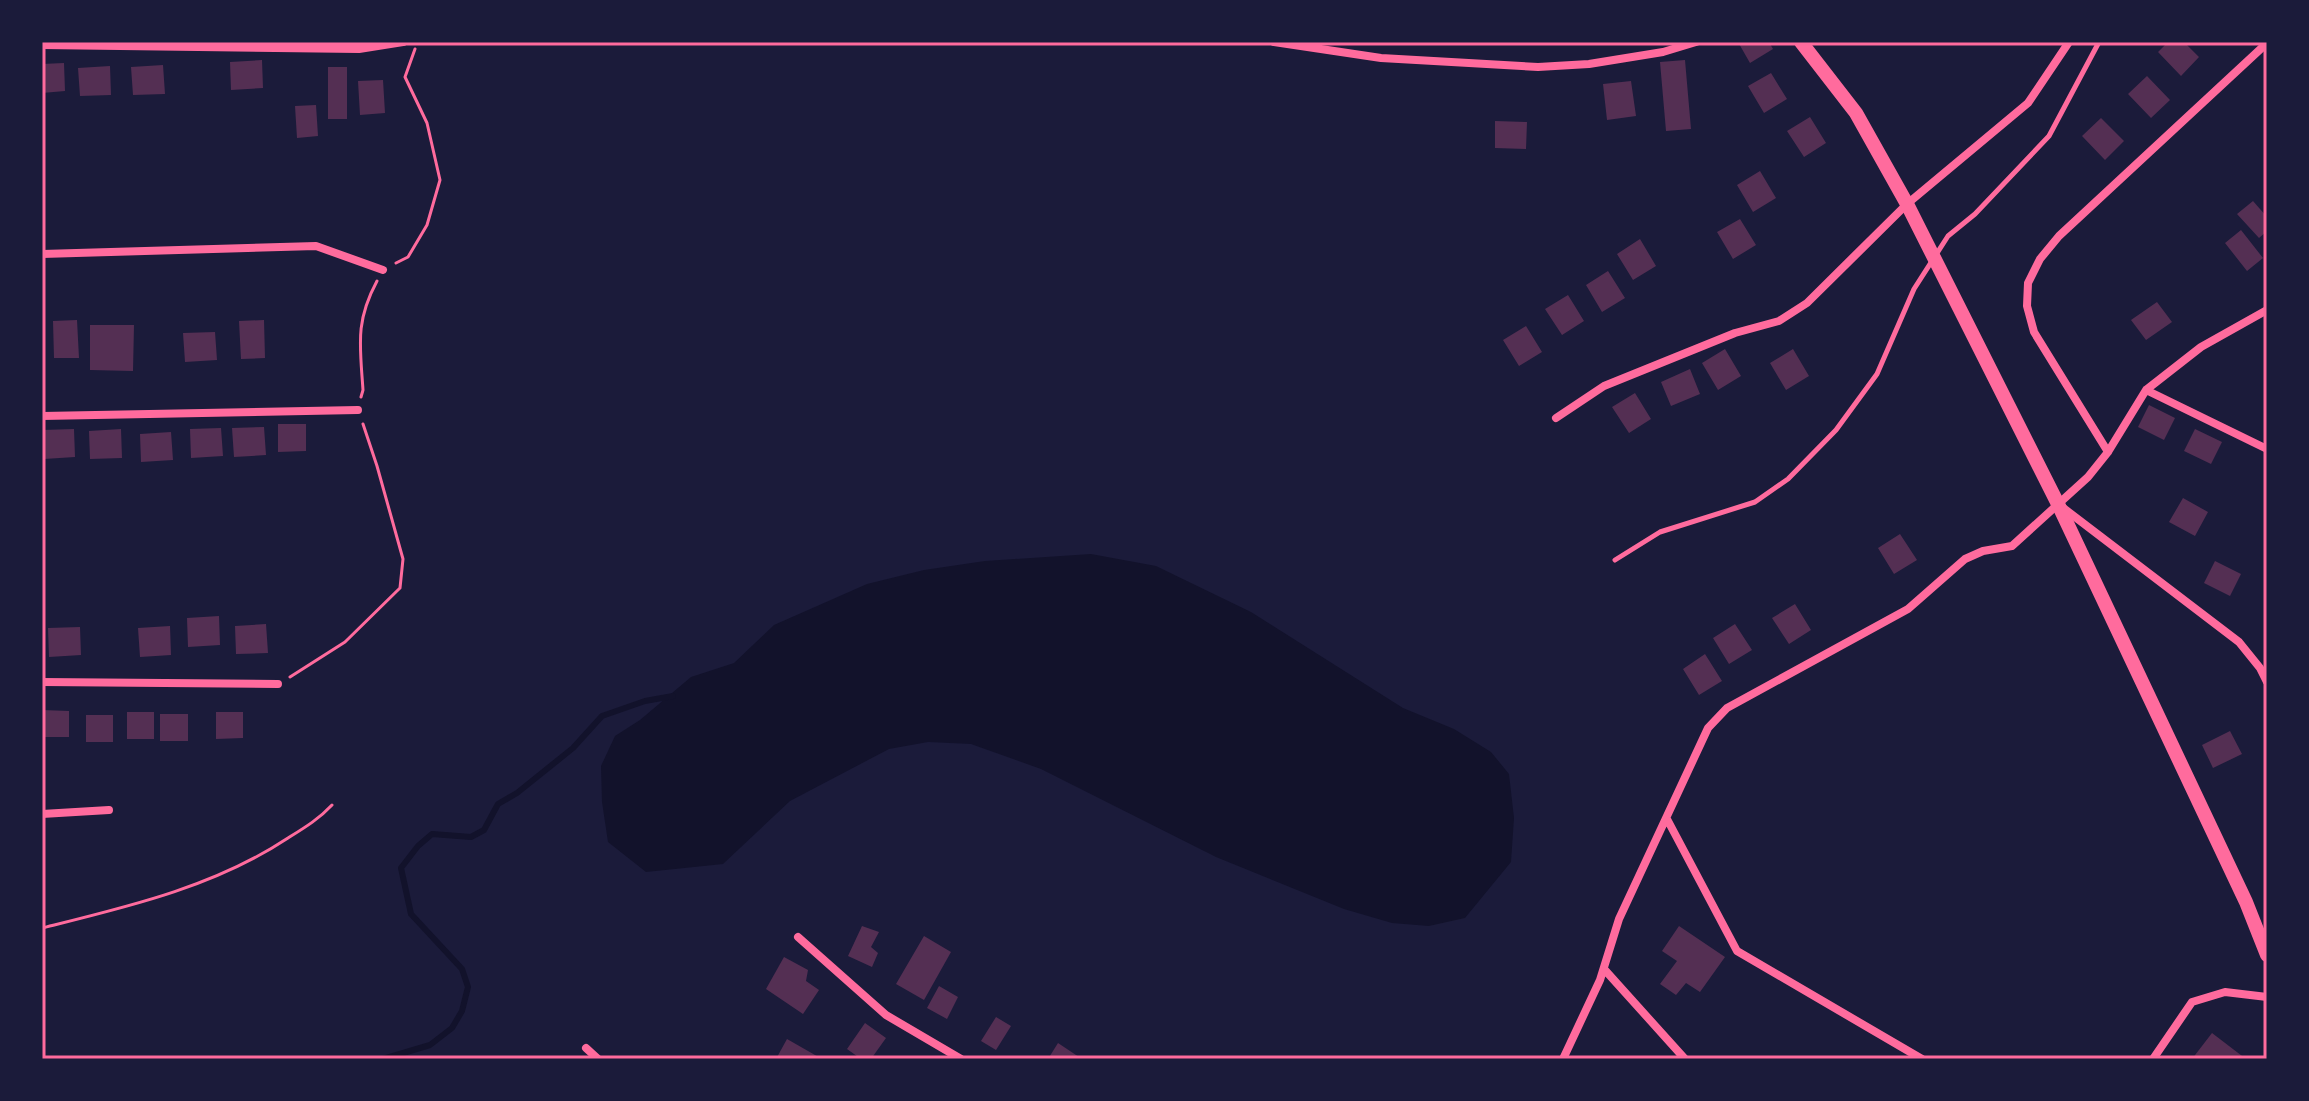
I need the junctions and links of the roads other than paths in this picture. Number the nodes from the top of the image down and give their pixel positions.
1 (403, 42) edge
2 (1274, 42) edge
3 (1696, 42) edge
4 (1801, 42) edge
5 (2069, 42) edge
6 (2099, 42) edge
7 (2267, 43) edge
8 (42, 45) edge
9 (1907, 204) junction
10 (42, 254) edge
11 (1934, 258) junction
12 (383, 270) road end
13 (2267, 310) edge
14 (2146, 390) junction
15 (358, 410) road end
16 (42, 416) edge
17 (1556, 418) dead end
18 (2267, 449) edge
19 (2108, 452) junction
20 (2058, 504) junction
21 (1615, 560) dead end
22 (42, 682) edge
23 (2267, 682) edge
24 (278, 684) road end
25 (109, 810) dead end
26 (42, 814) edge
27 (1667, 819) junction
28 (798, 937) dead end
29 (2267, 955) edge
30 (1604, 969) junction
31 (2267, 997) edge
32 (586, 1048) dead end
33 (598, 1059) edge
34 (961, 1059) edge
35 (1563, 1059) edge
36 (1685, 1059) edge
37 (1922, 1059) edge
38 (2153, 1059) edge

1 - 8 street
2 - 3 street
4 - 9 street
5 - 9 street
6 - 11 lane
7 - 19 street
9 - 11 street
9 - 17 street
10 - 12 street
11 - 20 street
11 - 21 lane
13 - 14 street
14 - 18 street
14 - 19 street
15 - 16 street
19 - 20 street
20 - 23 street
20 - 27 street
20 - 29 street
22 - 24 street
25 - 26 street
27 - 30 street
27 - 37 street
28 - 34 street
30 - 35 street
30 - 36 street
31 - 38 street
32 - 33 street

